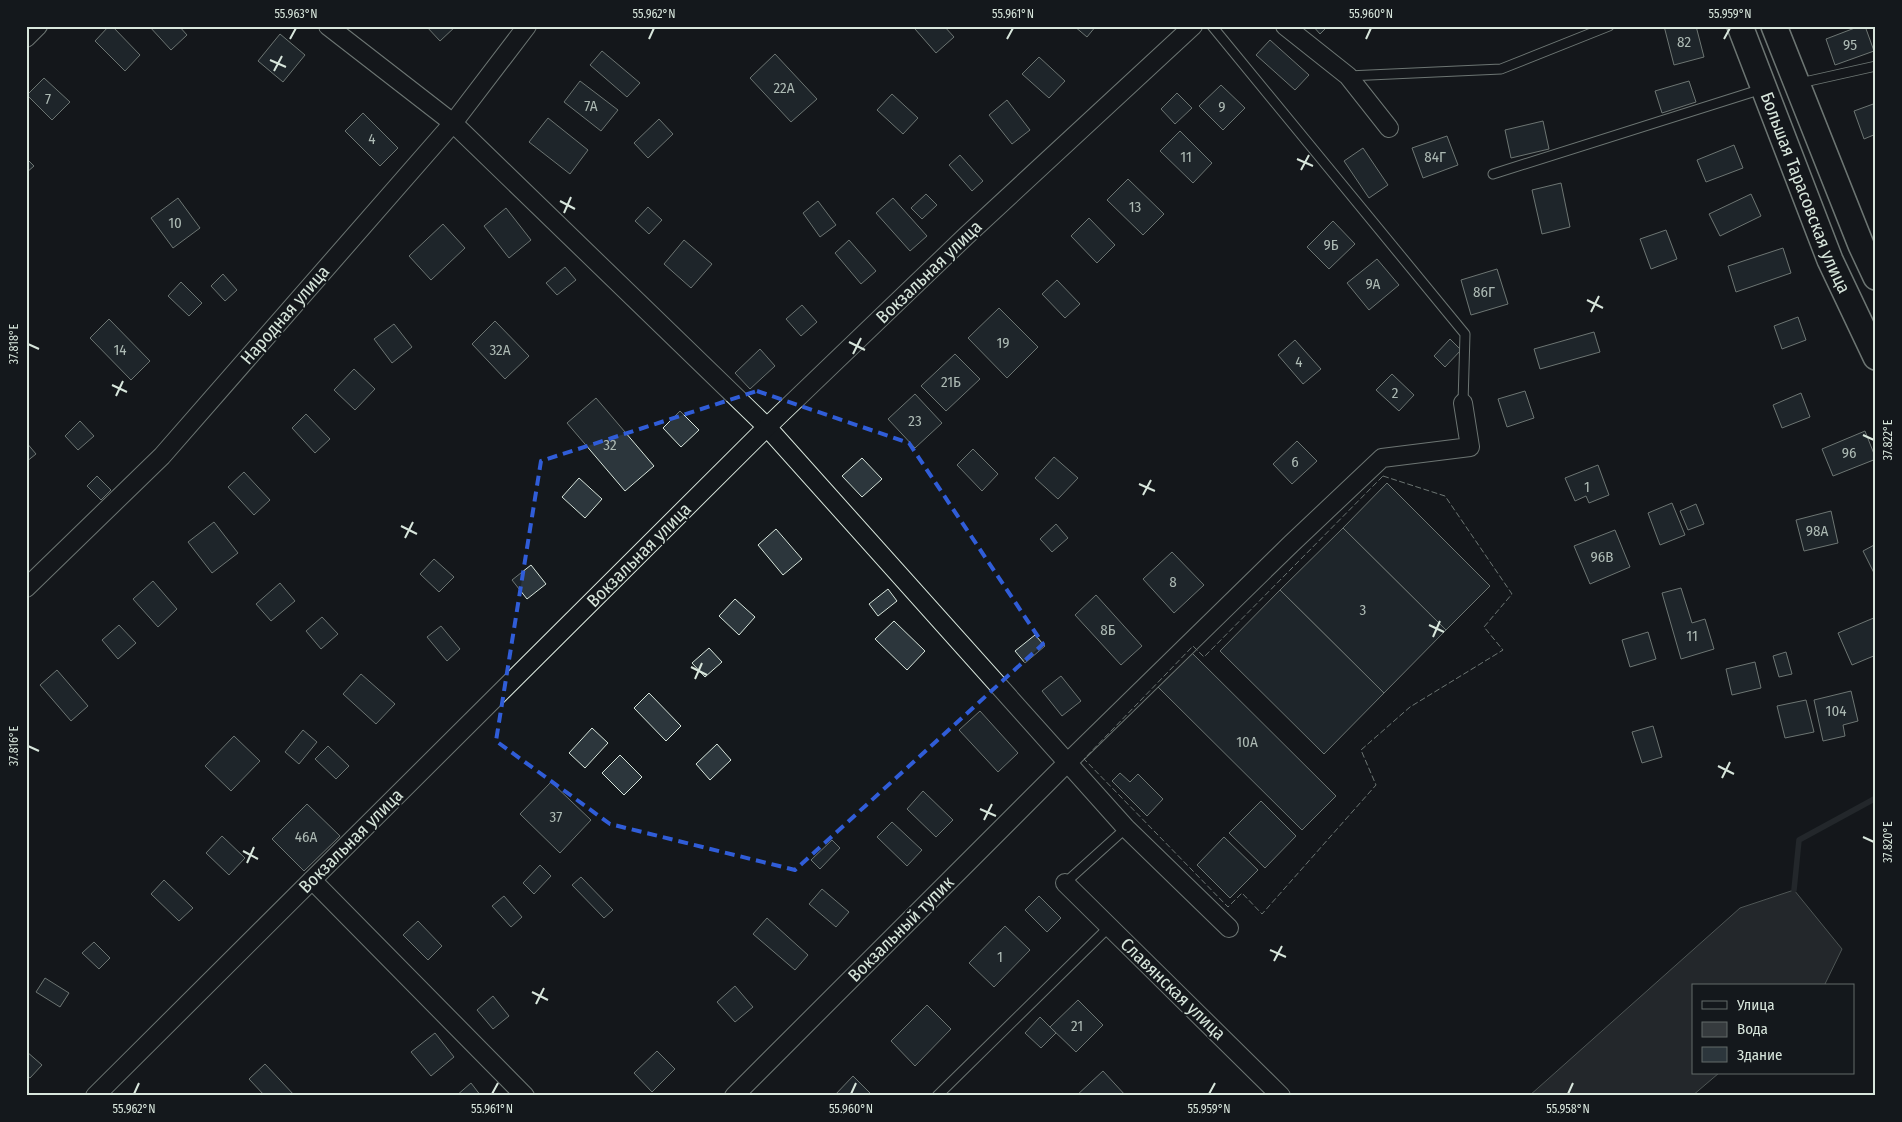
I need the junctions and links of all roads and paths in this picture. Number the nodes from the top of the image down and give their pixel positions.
1 (38, 26) edge
2 (328, 26) edge
3 (526, 26) edge
4 (1194, 26) edge
5 (1212, 26) edge
6 (1285, 26) edge
7 (1609, 26) edge
8 (1740, 26) edge
9 (1774, 26) edge
10 (26, 38) edge
11 (1876, 66) edge
12 (1348, 76) junction
13 (1797, 84) junction
14 (1763, 89) junction
15 (453, 124) junction
16 (1389, 128) dead end
17 (1493, 174) dead end
18 (1876, 277) edge
19 (1876, 357) edge
20 (1463, 403) joint
21 (768, 427) junction
22 (27, 584) edge
23 (1068, 762) junction
24 (1126, 828) junction
25 (312, 880) junction
26 (1065, 883) joint
27 (1109, 927) junction
28 (1230, 928) dead end
29 (95, 1096) edge
30 (525, 1096) edge
31 (734, 1096) edge
32 (937, 1096) edge
33 (1281, 1096) edge

1 - 10 street
2 - 15 street
3 - 15 street, Народная улица
4 - 21 street, Вокзальная улица
5 - 20 lane
6 - 12 street
7 - 12 lane
8 - 14 street, Большая Тарасовская улица
9 - 13 street, Большая Тарасовская улица
11 - 13 lane
12 - 16 street
13 - 18 street, Большая Тарасовская улица
14 - 17 lane
14 - 19 street, Большая Тарасовская улица
15 - 21 street
15 - 22 street, Народная улица
20 - 23 street, Вокзальный тупик
21 - 23 street
21 - 25 street, Вокзальная улица
23 - 24 street
23 - 31 street, Вокзальный тупик
24 - 26 lane
24 - 28 street
25 - 29 street, Вокзальная улица
25 - 30 street
26 - 27 street, Славянская улица
27 - 32 lane
27 - 33 street, Славянская улица

